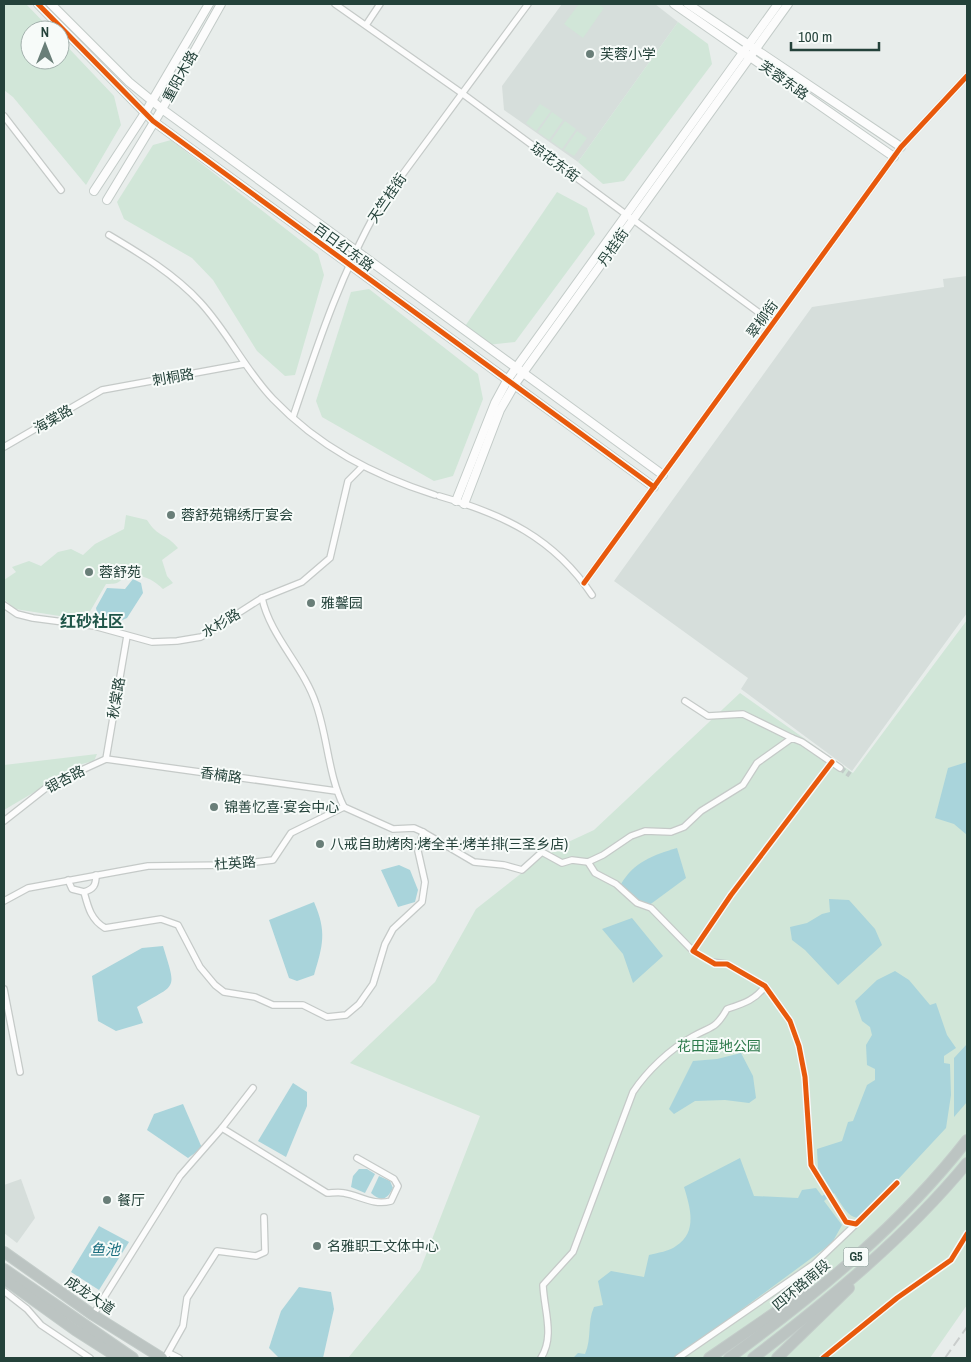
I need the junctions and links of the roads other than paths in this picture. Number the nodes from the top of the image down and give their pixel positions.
1 (38, 4) edge
2 (51, 4) edge
3 (209, 4) edge
4 (220, 4) edge
5 (335, 4) edge
6 (380, 4) edge
7 (528, 4) edge
8 (674, 4) edge
9 (688, 4) edge
10 (778, 4) edge
11 (788, 4) edge
12 (366, 26) junction
13 (751, 46) junction
14 (746, 53) junction
15 (967, 76) edge
16 (462, 93) junction
17 (152, 101) junction
18 (162, 109) junction
19 (145, 113) junction
20 (4, 116) edge
21 (153, 121) junction
22 (901, 147) junction
23 (894, 157) junction
24 (61, 190) dead end
25 (94, 191) dead end
26 (107, 200) dead end
27 (630, 216) junction
28 (108, 235) dead end
29 (356, 250) junction
30 (349, 264) junction
31 (773, 323) junction
32 (244, 364) junction
33 (520, 370) junction
34 (512, 382) junction
35 (102, 390) joint
36 (293, 417) junction
37 (4, 447) edge
38 (362, 467) junction
39 (663, 475) junction
40 (654, 487) junction
41 (456, 501) junction
42 (464, 504) junction
43 (584, 583) junction
44 (592, 595) dead end
45 (262, 598) junction
46 (4, 605) edge
47 (127, 636) junction
48 (685, 702) dead end
49 (792, 738) junction
50 (106, 760) junction
51 (832, 762) junction
52 (840, 768) tunnel mouth
53 (336, 791) junction
54 (344, 807) junction
55 (4, 821) edge
56 (423, 832) junction
57 (588, 862) junction
58 (96, 875) junction
59 (68, 880) junction
60 (84, 892) junction
61 (4, 901) edge
62 (693, 951) junction
63 (700, 955) tunnel mouth
64 (712, 962) tunnel mouth
65 (765, 986) junction
66 (4, 989) edge
67 (20, 1072) dead end
68 (253, 1088) dead end
69 (222, 1128) junction
70 (967, 1140) edge
71 (357, 1158) dead end
72 (967, 1163) edge
73 (897, 1183) dead end
74 (264, 1217) dead end
75 (856, 1224) junction
76 (4, 1252) edge
77 (861, 1252) junction
78 (876, 1259) junction
79 (4, 1269) edge
80 (4, 1279) edge
81 (4, 1291) edge
82 (93, 1315) junction
83 (139, 1344) junction
84 (132, 1357) edge
85 (165, 1357) edge
86 (90, 1358) edge
87 (119, 1358) edge
88 (179, 1358) edge
89 (541, 1358) edge
90 (678, 1358) edge
91 (709, 1358) edge
92 (730, 1358) edge
93 (753, 1358) edge
94 (777, 1358) edge

1 - 19 street, 百日红东路
2 - 17 street, 百日红东路
3 - 17 street, 重阳木路
4 - 18 street, 重阳木路
5 - 12 street, 琼花东街
6 - 12 street
7 - 16 street, 天竺桂街
8 - 14 street, 芙蓉东路
9 - 13 street, 芙蓉东路
10 - 13 street, 丹桂街
11 - 13 street, 丹桂街
12 - 16 street, 琼花东街
13 - 14 street, 丹桂街
13 - 22 street, 芙蓉东路
14 - 23 street, 芙蓉东路
14 - 27 street, 丹桂街
15 - 22 street, 翠柳街
16 - 27 street, 琼花东街
16 - 29 street, 天竺桂街
17 - 18 street, 百日红东路
17 - 19 street, 重阳木路
18 - 21 street, 重阳木路
18 - 29 street, 百日红东路
19 - 21 street, 百日红东路
19 - 25 street, 重阳木路
20 - 24 street
21 - 26 street, 重阳木路
21 - 30 street, 百日红东路
22 - 23 street, 翠柳街
23 - 31 street, 翠柳街
27 - 31 street, 琼花东街
27 - 33 street, 丹桂街
28 - 32 street
29 - 30 street, 天竺桂街
29 - 33 street, 百日红东路
30 - 34 street, 百日红东路
30 - 36 street, 天竺桂街
31 - 39 street, 翠柳街
32 - 35 street, 刺桐路
32 - 36 street
33 - 34 street, 丹桂街
33 - 39 street, 百日红东路
34 - 40 street, 百日红东路
34 - 41 street, 丹桂街
34 - 42 street, 丹桂街
35 - 37 street, 海棠路
36 - 38 street
38 - 41 street
38 - 45 street, 水杉路
39 - 40 street, 翠柳街
40 - 43 street, 翠柳街
41 - 42 street
42 - 43 street
43 - 44 street
45 - 47 street, 水杉路
45 - 53 street
46 - 47 street, 水杉路
47 - 50 street, 秋棠路
48 - 49 street
49 - 51 street
49 - 57 street
50 - 53 street, 香楠路
50 - 55 street, 银杏路
51 - 52 street
51 - 62 street
53 - 54 street
54 - 56 street
54 - 58 street, 杜英路
56 - 57 street
56 - 60 street
57 - 62 street
58 - 59 street, 杜英路
58 - 60 street
59 - 60 street
59 - 61 street, 杜英路
62 - 63 street
64 - 65 street
65 - 75 street
65 - 89 street
66 - 67 street
68 - 69 street
69 - 71 street
69 - 82 street
70 - 77 highway, 四环路南段 / G5
72 - 78 highway, 四环路南段 / G5
73 - 75 street
74 - 85 street
75 - 90 street
76 - 82 highway, 成龙大道
77 - 91 highway
77 - 92 highway, 四环路南段 / G5
78 - 93 highway, 四环路南段 / G5
78 - 94 highway
79 - 84 highway, 成龙大道
80 - 87 highway
81 - 86 street
82 - 83 highway, 成龙大道
83 - 84 street
83 - 85 highway, 成龙大道
85 - 88 street

